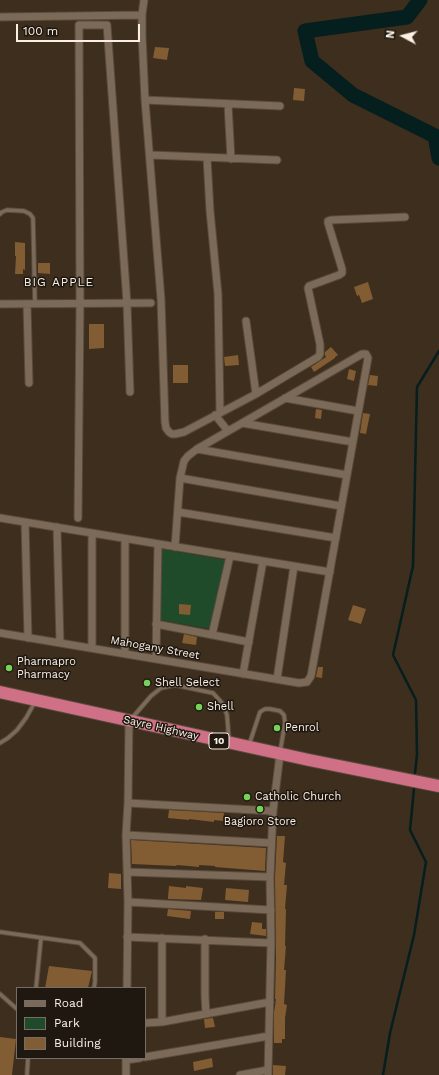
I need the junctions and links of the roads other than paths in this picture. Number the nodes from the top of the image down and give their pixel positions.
1 (144, 0) edge
2 (142, 15) junction
3 (0, 17) edge
4 (145, 100) junction
5 (228, 104) junction
6 (280, 106) dead end
7 (151, 156) junction
8 (207, 158) junction
9 (231, 159) junction
10 (277, 160) dead end
11 (0, 214) edge
12 (405, 217) dead end
13 (127, 303) junction
14 (151, 303) dead end
15 (0, 304) edge
16 (27, 304) junction
17 (35, 304) junction
18 (80, 304) junction
19 (246, 321) dead end
20 (29, 383) dead end
21 (130, 392) dead end
22 (256, 394) junction
23 (285, 398) junction
24 (358, 411) junction
25 (218, 414) junction
26 (242, 423) junction
27 (228, 431) junction
28 (353, 442) junction
29 (197, 449) junction
30 (347, 475) junction
31 (180, 478) junction
32 (341, 506) junction
33 (178, 512) junction
34 (0, 518) edge
35 (78, 518) dead end
36 (25, 522) junction
37 (57, 528) junction
38 (92, 533) junction
39 (336, 538) junction
40 (125, 539) junction
41 (158, 544) junction
42 (175, 547) junction
43 (230, 556) junction
44 (263, 561) junction
45 (294, 566) junction
46 (330, 572) junction
47 (156, 624) junction
48 (0, 633) edge
49 (212, 635) junction
50 (28, 638) junction
51 (249, 642) junction
52 (60, 643) junction
53 (92, 648) junction
54 (125, 654) junction
55 (156, 659) junction
56 (243, 674) junction
57 (277, 680) junction
58 (0, 692) edge
59 (36, 700) junction
60 (129, 720) junction
61 (0, 743) edge
62 (229, 743) junction
63 (249, 747) junction
64 (280, 754) junction
65 (439, 786) edge
66 (128, 803) junction
67 (273, 810) junction
68 (126, 835) junction
69 (271, 843) junction
70 (127, 872) junction
71 (270, 876) junction
72 (128, 902) junction
73 (271, 910) junction
74 (0, 932) edge
75 (127, 937) junction
76 (41, 938) junction
77 (162, 938) junction
78 (205, 940) junction
79 (271, 943) junction
80 (36, 987) edge
81 (94, 987) edge
82 (127, 987) edge
83 (0, 994) edge
84 (270, 1002) junction
85 (16, 1008) edge
86 (206, 1014) junction
87 (162, 1022) junction
88 (146, 1023) edge
89 (269, 1036) junction
90 (146, 1057) edge
91 (28, 1059) edge
92 (126, 1059) edge
93 (268, 1073) edge
94 (27, 1075) edge
95 (126, 1075) edge
96 (240, 1075) edge

1 - 2 street
2 - 3 street
2 - 4 street
4 - 5 street
4 - 7 street
5 - 6 street
5 - 9 street
7 - 8 street
7 - 25 street
8 - 9 street
8 - 25 street
9 - 10 street
11 - 17 lane
12 - 22 street
13 - 14 street
13 - 18 street
13 - 18 street
13 - 21 street
15 - 16 street
16 - 17 street
16 - 20 street
17 - 18 street
18 - 35 street
19 - 22 street
22 - 25 street
23 - 24 street
23 - 24 street
23 - 26 street
24 - 28 street
25 - 27 street
26 - 27 street
26 - 28 street
27 - 29 street
28 - 30 street
29 - 30 street
29 - 31 street
30 - 32 street
31 - 32 street
31 - 33 street
32 - 39 street
33 - 39 street
33 - 42 street
34 - 36 street
36 - 37 street
36 - 50 street
37 - 38 street
37 - 52 street
38 - 40 street
38 - 53 street
39 - 46 street
40 - 41 street
40 - 54 street
41 - 42 street
41 - 47 street
42 - 43 street
43 - 44 street
43 - 49 street
44 - 45 street
44 - 51 street
45 - 46 street
45 - 57 street
46 - 57 street, Mahogany Street
47 - 49 street
47 - 55 street
48 - 50 street, Mahogany Street
49 - 51 street
50 - 52 street, Mahogany Street
51 - 56 street
52 - 53 street, Mahogany Street
53 - 54 street, Mahogany Street
54 - 55 street, Mahogany Street
55 - 56 street, Mahogany Street
56 - 57 street, Mahogany Street
58 - 59 highway, Sayre Highway / 10
59 - 60 highway, Sayre Highway / 10
59 - 61 lane
60 - 62 highway, Sayre Highway / 10
60 - 62 lane
60 - 66 street
62 - 63 highway, Sayre Highway / 10
63 - 64 highway, Sayre Highway / 10
63 - 64 lane
64 - 65 highway, Sayre Highway / 10
64 - 67 street
66 - 67 street
66 - 68 street
67 - 69 street
68 - 69 street
68 - 70 street
69 - 71 street
70 - 71 street
70 - 72 street
71 - 73 street
72 - 73 street
72 - 75 street
73 - 79 street
74 - 76 lane
75 - 77 street
75 - 82 street
76 - 80 lane
76 - 81 lane
77 - 78 street
77 - 87 street
78 - 79 street
78 - 86 street
79 - 84 street
83 - 85 lane
84 - 86 street
84 - 89 street
86 - 87 street
87 - 88 street
89 - 90 street
89 - 93 street
91 - 94 lane
92 - 95 street
93 - 96 street

